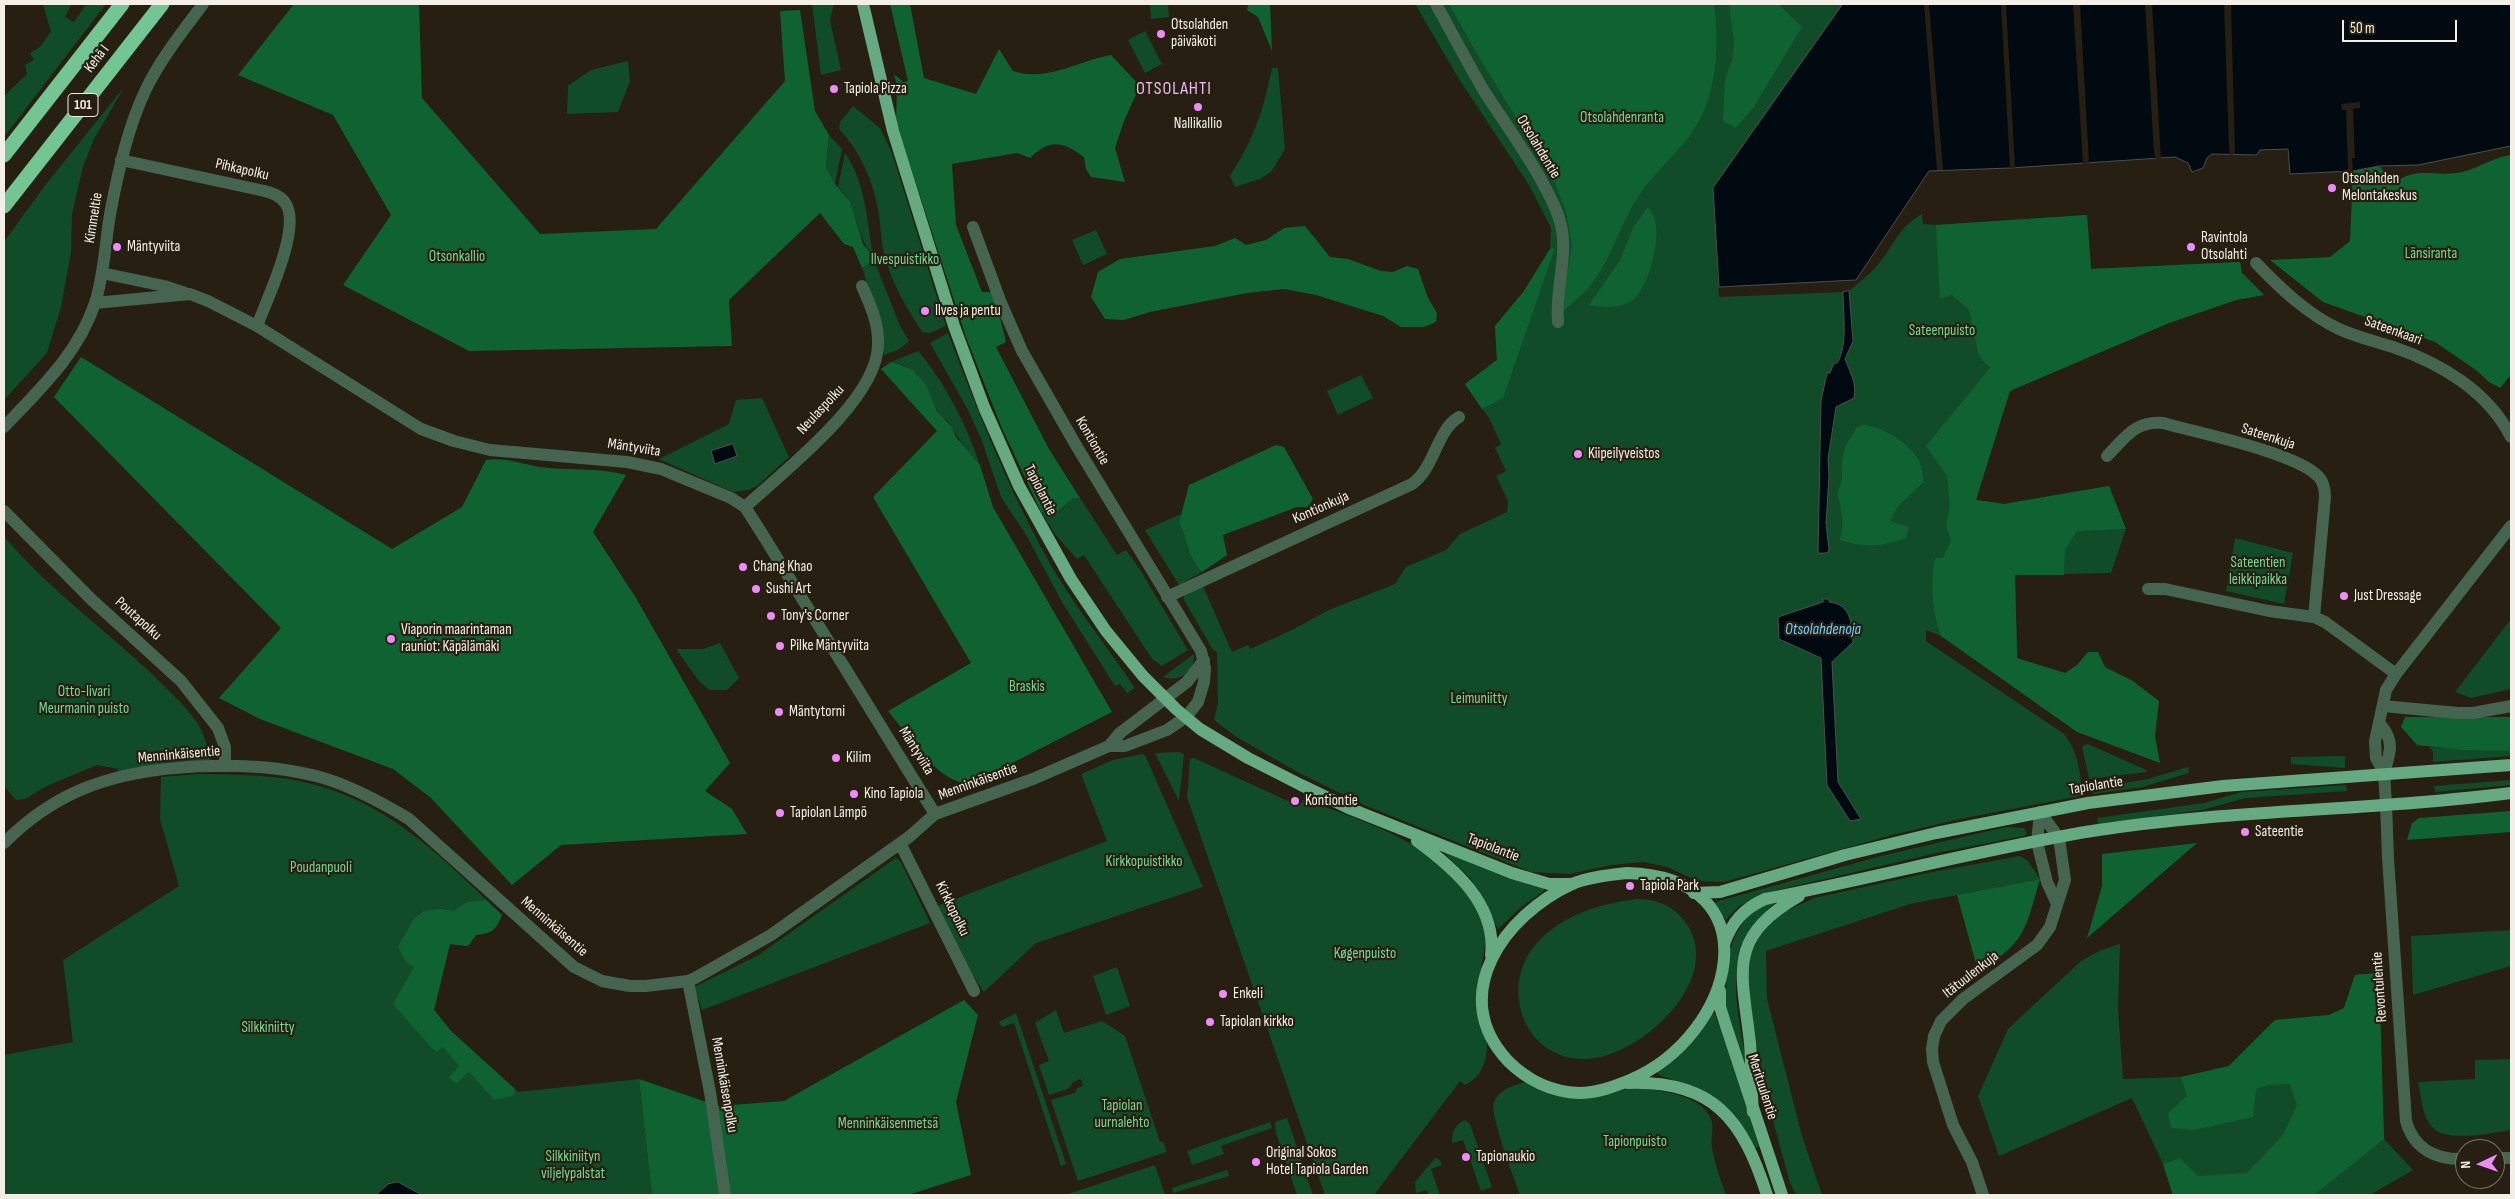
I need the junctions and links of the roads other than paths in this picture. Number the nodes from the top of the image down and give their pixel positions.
1 (122, 4) edge
2 (162, 4) edge
3 (203, 4) edge
4 (863, 4) edge
5 (1436, 4) edge
6 (4, 155) edge
7 (121, 160) junction
8 (4, 206) edge
9 (973, 227) dead end
10 (2256, 263) dead end
11 (102, 273) junction
12 (862, 286) dead end
13 (190, 294) junction
14 (95, 303) junction
15 (1558, 322) dead end
16 (257, 326) junction
17 (1460, 417) dead end
18 (4, 427) edge
19 (2511, 436) edge
20 (2107, 456) dead end
21 (745, 507) junction
22 (4, 511) edge
23 (2511, 526) edge
24 (2148, 589) dead end
25 (1167, 597) junction
26 (2314, 617) junction
27 (1204, 660) junction
28 (2396, 674) junction
29 (1164, 698) junction
30 (2383, 706) junction
31 (2511, 706) edge
32 (1186, 718) junction
33 (1109, 746) junction
34 (2511, 765) edge
35 (225, 766) junction
36 (2384, 773) junction
37 (2511, 793) edge
38 (2386, 804) junction
39 (2040, 812) junction
40 (935, 814) junction
41 (1403, 831) junction
42 (2059, 838) junction
43 (900, 842) junction
44 (2037, 842) junction
45 (4, 843) edge
46 (1573, 884) junction
47 (1807, 891) junction
48 (1694, 893) junction
49 (2057, 904) junction
50 (1724, 944) junction
51 (1490, 959) junction
52 (688, 981) junction
53 (1720, 986) junction
54 (974, 991) dead end
55 (1623, 1083) junction
56 (1753, 1112) junction
57 (2455, 1158) edge
58 (725, 1195) edge
59 (1768, 1195) edge
60 (1782, 1195) edge
61 (1983, 1195) edge

1 - 6 highway, Kehä I / 101
2 - 8 highway, Kehä I / 101
3 - 7 street, Kimmeltie
4 - 29 main road, Tapiolantie
5 - 15 street, Otsolahdentie
7 - 11 street, Kimmeltie
7 - 16 street, Pihkapolku
9 - 25 street, Kontiontie
10 - 19 street, Sateenkaari
11 - 13 street, Mäntyviita
11 - 14 street, Kimmeltie
12 - 21 street, Neulaspolku
13 - 14 street, Mäntyviita
13 - 16 street, Mäntyviita
14 - 18 street, Kimmeltie
16 - 21 street, Mäntyviita
17 - 25 street, Kontionkuja
20 - 26 street, Sateenkuja
21 - 40 street, Mäntyviita
22 - 35 street, Poutapolku
23 - 28 street
24 - 26 street
25 - 27 street, Kontiontie
26 - 28 street
27 - 29 street
27 - 32 street
28 - 30 street
29 - 32 main road, Tapiolantie
29 - 33 street, Menninkäisentie
30 - 31 street
30 - 36 street
32 - 33 street, Menninkäisentie
32 - 41 main road, Tapiolantie
33 - 40 street, Menninkäisentie
34 - 36 main road, Tapiolantie
35 - 45 street, Menninkäisentie
35 - 52 street, Menninkäisentie
36 - 38 street, Revontulentie
36 - 39 main road, Tapiolantie
37 - 38 main road
38 - 42 main road
38 - 57 street, Revontulentie
39 - 42 street, Itätuulenkuja
39 - 44 street
39 - 48 main road, Tapiolantie
40 - 43 street, Menninkäisentie
41 - 46 main road, Tapiolantie
41 - 51 main road, Tapiolantie
42 - 44 main road
42 - 49 street, Itätuulenkuja
43 - 52 street, Menninkäisentie
43 - 54 street, Kirkkopolku
44 - 47 main road
44 - 49 street
46 - 48 main road
46 - 51 main road
47 - 50 main road
47 - 56 main road
48 - 50 main road
49 - 61 street, Itätuulenkuja
50 - 53 main road
51 - 55 main road
52 - 58 street, Menninkäisenpolku
53 - 55 main road
53 - 56 main road, Merituulentie
55 - 59 main road
56 - 60 main road, Merituulentie

